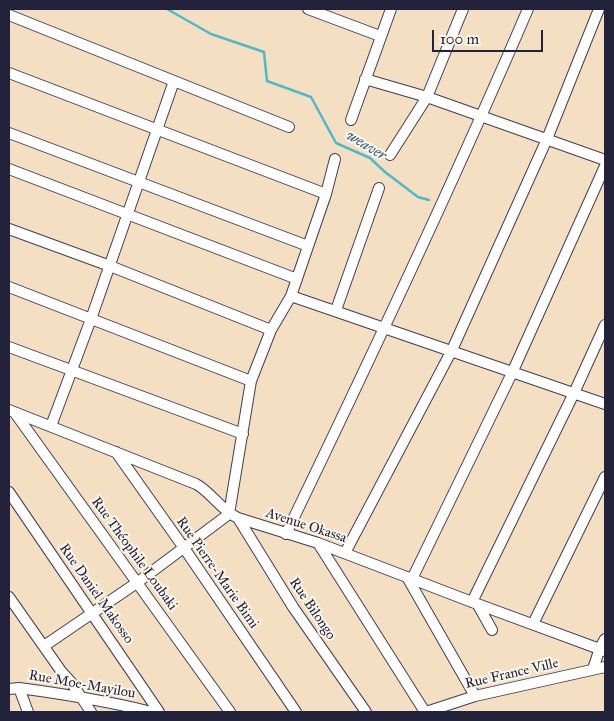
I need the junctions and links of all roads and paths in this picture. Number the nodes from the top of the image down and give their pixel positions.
1 (308, 9) edge
2 (391, 9) edge
3 (463, 9) edge
4 (528, 9) edge
5 (599, 9) edge
6 (9, 15) edge
7 (380, 36) junction
8 (9, 73) edge
9 (365, 78) junction
10 (174, 81) junction
11 (427, 97) junction
12 (482, 117) junction
13 (351, 120) dead end
14 (289, 127) dead end
15 (158, 130) junction
16 (9, 133) edge
17 (547, 139) junction
18 (390, 155) dead end
19 (335, 159) dead end
20 (605, 160) edge
21 (605, 166) edge
22 (9, 169) edge
23 (139, 181) junction
24 (378, 188) dead end
25 (326, 194) junction
26 (127, 213) junction
27 (9, 228) edge
28 (308, 246) junction
29 (110, 266) junction
30 (297, 279) junction
31 (9, 287) edge
32 (291, 296) junction
33 (336, 310) junction
34 (91, 319) junction
35 (605, 325) edge
36 (385, 328) junction
37 (271, 330) junction
38 (9, 346) edge
39 (452, 350) junction
40 (72, 371) junction
41 (512, 373) junction
42 (251, 381) junction
43 (574, 393) junction
44 (605, 404) edge
45 (12, 411) edge
46 (51, 426) junction
47 (243, 434) junction
48 (115, 451) junction
49 (605, 476) edge
50 (9, 492) edge
51 (234, 516) junction
52 (286, 534) junction
53 (318, 543) junction
54 (184, 548) junction
55 (345, 553) junction
56 (410, 578) junction
57 (138, 582) junction
58 (9, 597) edge
59 (475, 603) junction
60 (92, 613) junction
61 (533, 624) junction
62 (492, 630) dead end
63 (605, 638) edge
64 (44, 646) junction
65 (602, 649) edge
66 (605, 667) edge
67 (593, 669) junction
68 (14, 689) edge
69 (475, 696) junction
70 (82, 697) junction
71 (28, 712) edge
72 (91, 712) edge
73 (151, 712) edge
74 (159, 712) edge
75 (230, 712) edge
76 (296, 712) edge
77 (366, 712) edge
78 (426, 712) edge

1 - 7 street
2 - 7 street
3 - 11 street
4 - 12 street
5 - 17 street
6 - 10 street
7 - 9 street
8 - 15 street
9 - 11 street
9 - 13 street
10 - 14 street
10 - 15 street
11 - 12 street
11 - 18 street
12 - 17 street
12 - 36 street
15 - 23 street
15 - 25 street
16 - 23 street
17 - 20 street
17 - 39 street
19 - 25 street
21 - 41 street
22 - 26 street
23 - 26 street
23 - 28 street
24 - 33 street
25 - 28 street
26 - 29 street
26 - 30 street
27 - 29 street
28 - 30 street
29 - 34 street
29 - 37 street
30 - 32 street
31 - 34 street
32 - 33 street
32 - 37 street
33 - 36 street
34 - 40 street
34 - 42 street
35 - 43 street
36 - 39 street
36 - 52 street
37 - 42 street
38 - 40 street
39 - 41 street
39 - 55 street
40 - 46 street
40 - 47 street
41 - 43 street
41 - 56 street
42 - 47 street
43 - 44 street
43 - 59 street
45 - 46 street, Avenue Okassa
45 - 57 street, Rue Théophile Loubaki
46 - 48 street, Avenue Okassa
47 - 51 street
48 - 51 street, Avenue Okassa
48 - 54 street, Rue Pierre-Marie Bimi
49 - 61 street
50 - 60 street, Rue Daniel Makosso
51 - 52 street, Avenue Okassa
51 - 54 street
51 - 77 street, Rue Bilongo
52 - 53 street, Avenue Okassa
53 - 55 street, Avenue Okassa
53 - 78 street
54 - 57 street
54 - 76 street, Rue Pierre-Marie Bimi
55 - 56 street, Avenue Okassa
56 - 59 street, Avenue Okassa
56 - 69 street
57 - 60 street
57 - 75 street, Rue Théophile Loubaki
58 - 64 street
59 - 61 street, Avenue Okassa
59 - 62 street
60 - 64 street
60 - 74 street, Rue Daniel Makosso
61 - 65 street, Avenue Okassa
63 - 65 street
64 - 70 street
65 - 67 street
66 - 67 street, Rue France Ville
67 - 69 street, Rue France Ville
68 - 70 street, Rue Moe-Mayilou
68 - 71 street
69 - 78 street, Rue France Ville
70 - 72 street
70 - 73 street, Rue Moe-Mayilou

